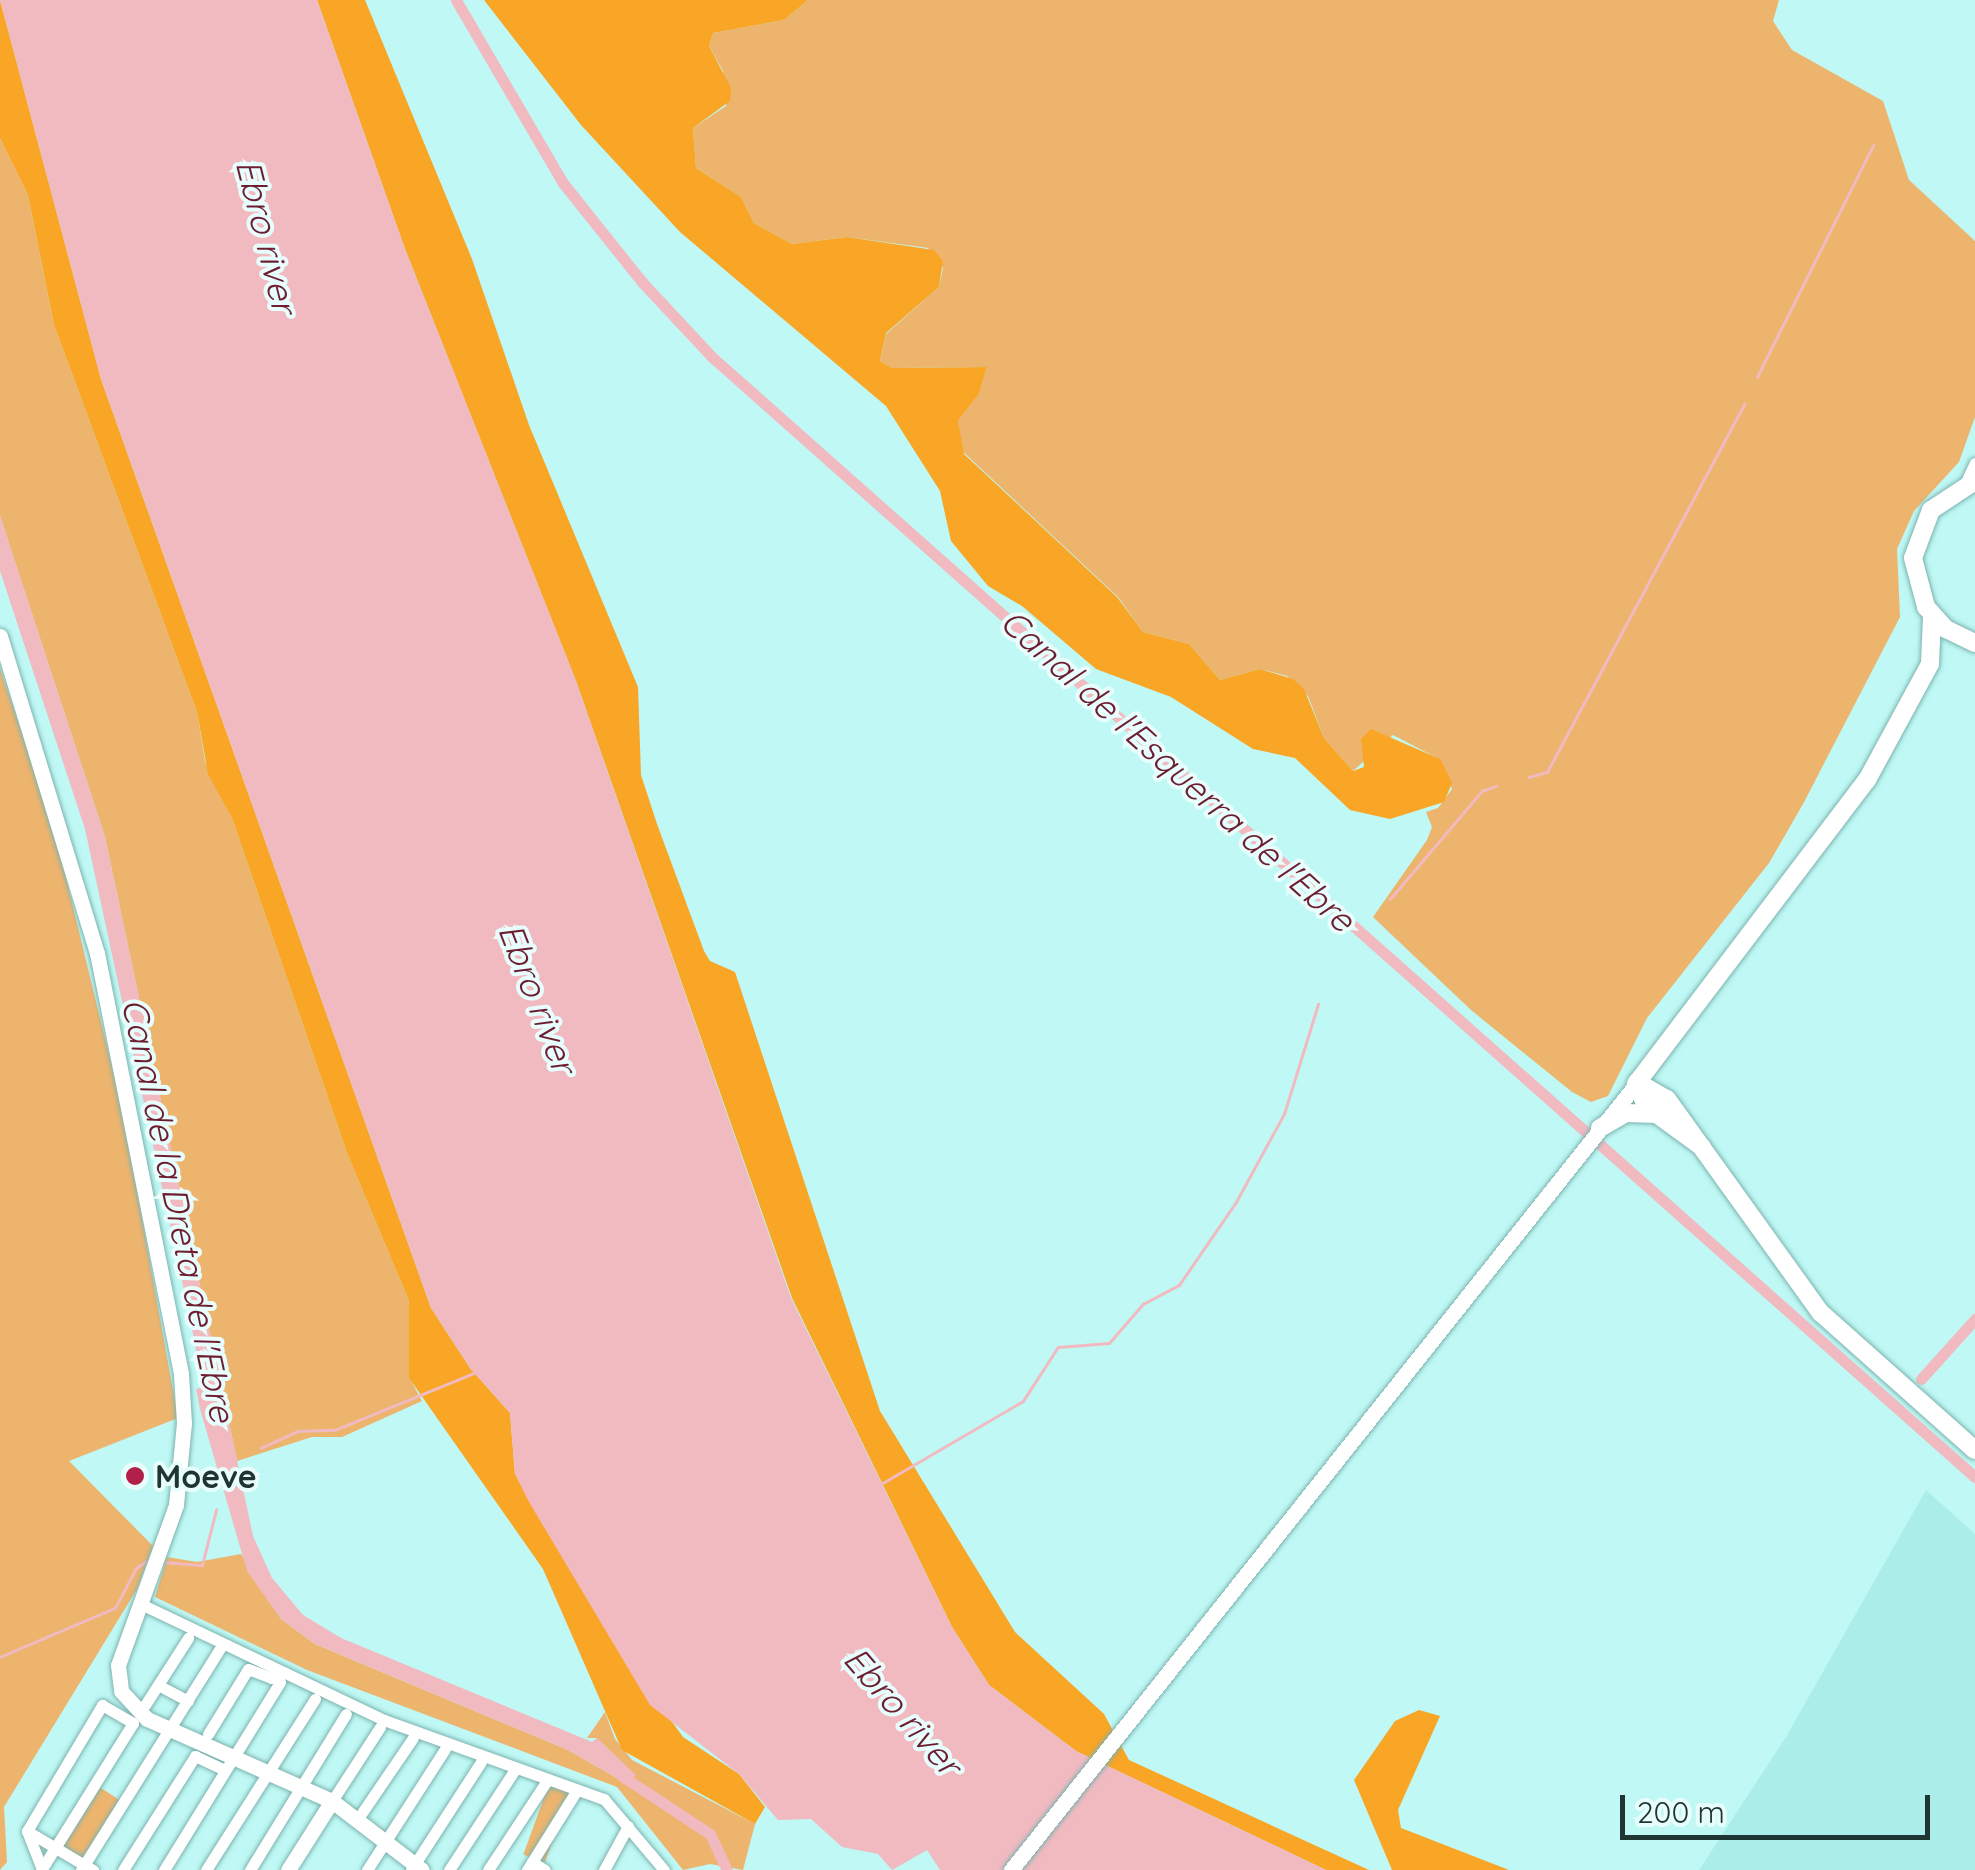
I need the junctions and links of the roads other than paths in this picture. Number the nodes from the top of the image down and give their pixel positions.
1 (1975, 463) edge
2 (1970, 483) edge
3 (1932, 616) junction
4 (0, 636) edge
5 (1969, 641) edge
6 (1930, 664) junction
7 (1672, 1037) junction
8 (1636, 1083) junction
9 (1655, 1102) junction
10 (1599, 1129) junction
11 (1975, 1450) edge
12 (142, 1605) junction
13 (188, 1638) dead end
14 (222, 1646) junction
15 (280, 1678) junction
16 (158, 1685) junction
17 (315, 1699) dead end
18 (188, 1702) junction
19 (145, 1705) dead end
20 (346, 1714) dead end
21 (380, 1727) dead end
22 (170, 1730) junction
23 (208, 1734) dead end
24 (413, 1738) dead end
25 (445, 1749) dead end
26 (482, 1762) dead end
27 (230, 1763) junction
28 (516, 1768) junction
29 (270, 1770) junction
30 (548, 1779) junction
31 (302, 1785) junction
32 (577, 1790) junction
33 (332, 1801) junction
34 (357, 1820) junction
35 (628, 1826) junction
36 (27, 1831) junction
37 (384, 1842) junction
38 (57, 1849) junction
39 (652, 1855) junction
40 (529, 1866) edge
41 (86, 1868) edge
42 (416, 1868) edge
43 (41, 1870) edge
44 (123, 1870) edge
45 (164, 1870) edge
46 (206, 1870) edge
47 (250, 1870) edge
48 (288, 1870) edge
49 (366, 1870) edge
50 (449, 1870) edge
51 (488, 1870) edge
52 (545, 1870) edge
53 (604, 1870) edge
54 (643, 1870) edge
55 (664, 1870) edge
56 (1011, 1870) edge

1 - 2 street
2 - 3 main road
3 - 5 main road
3 - 6 main road
4 - 12 street
5 - 6 main road
6 - 7 main road
7 - 8 main road
7 - 9 main road
8 - 9 main road
8 - 10 street
9 - 10 main road
9 - 11 main road
10 - 56 street
12 - 14 street
12 - 22 street
13 - 16 street
14 - 15 street
14 - 18 street
15 - 23 street
15 - 27 street
15 - 28 street
16 - 18 street
16 - 19 street
17 - 29 street
18 - 22 street
20 - 31 street
21 - 33 street
22 - 27 street
22 - 41 street
24 - 34 street
25 - 37 street
26 - 42 street
27 - 29 street
27 - 44 street
27 - 45 street
28 - 30 street
28 - 50 street
29 - 31 street
29 - 46 street
30 - 32 street
30 - 51 street
31 - 33 street
31 - 47 street
32 - 35 street
32 - 40 street
33 - 34 street
33 - 48 street
34 - 37 street
35 - 39 street
35 - 53 street
36 - 38 street
36 - 38 street
36 - 43 street
37 - 42 street
37 - 49 street
38 - 41 street
38 - 43 street
39 - 54 street
39 - 55 street
40 - 52 street

